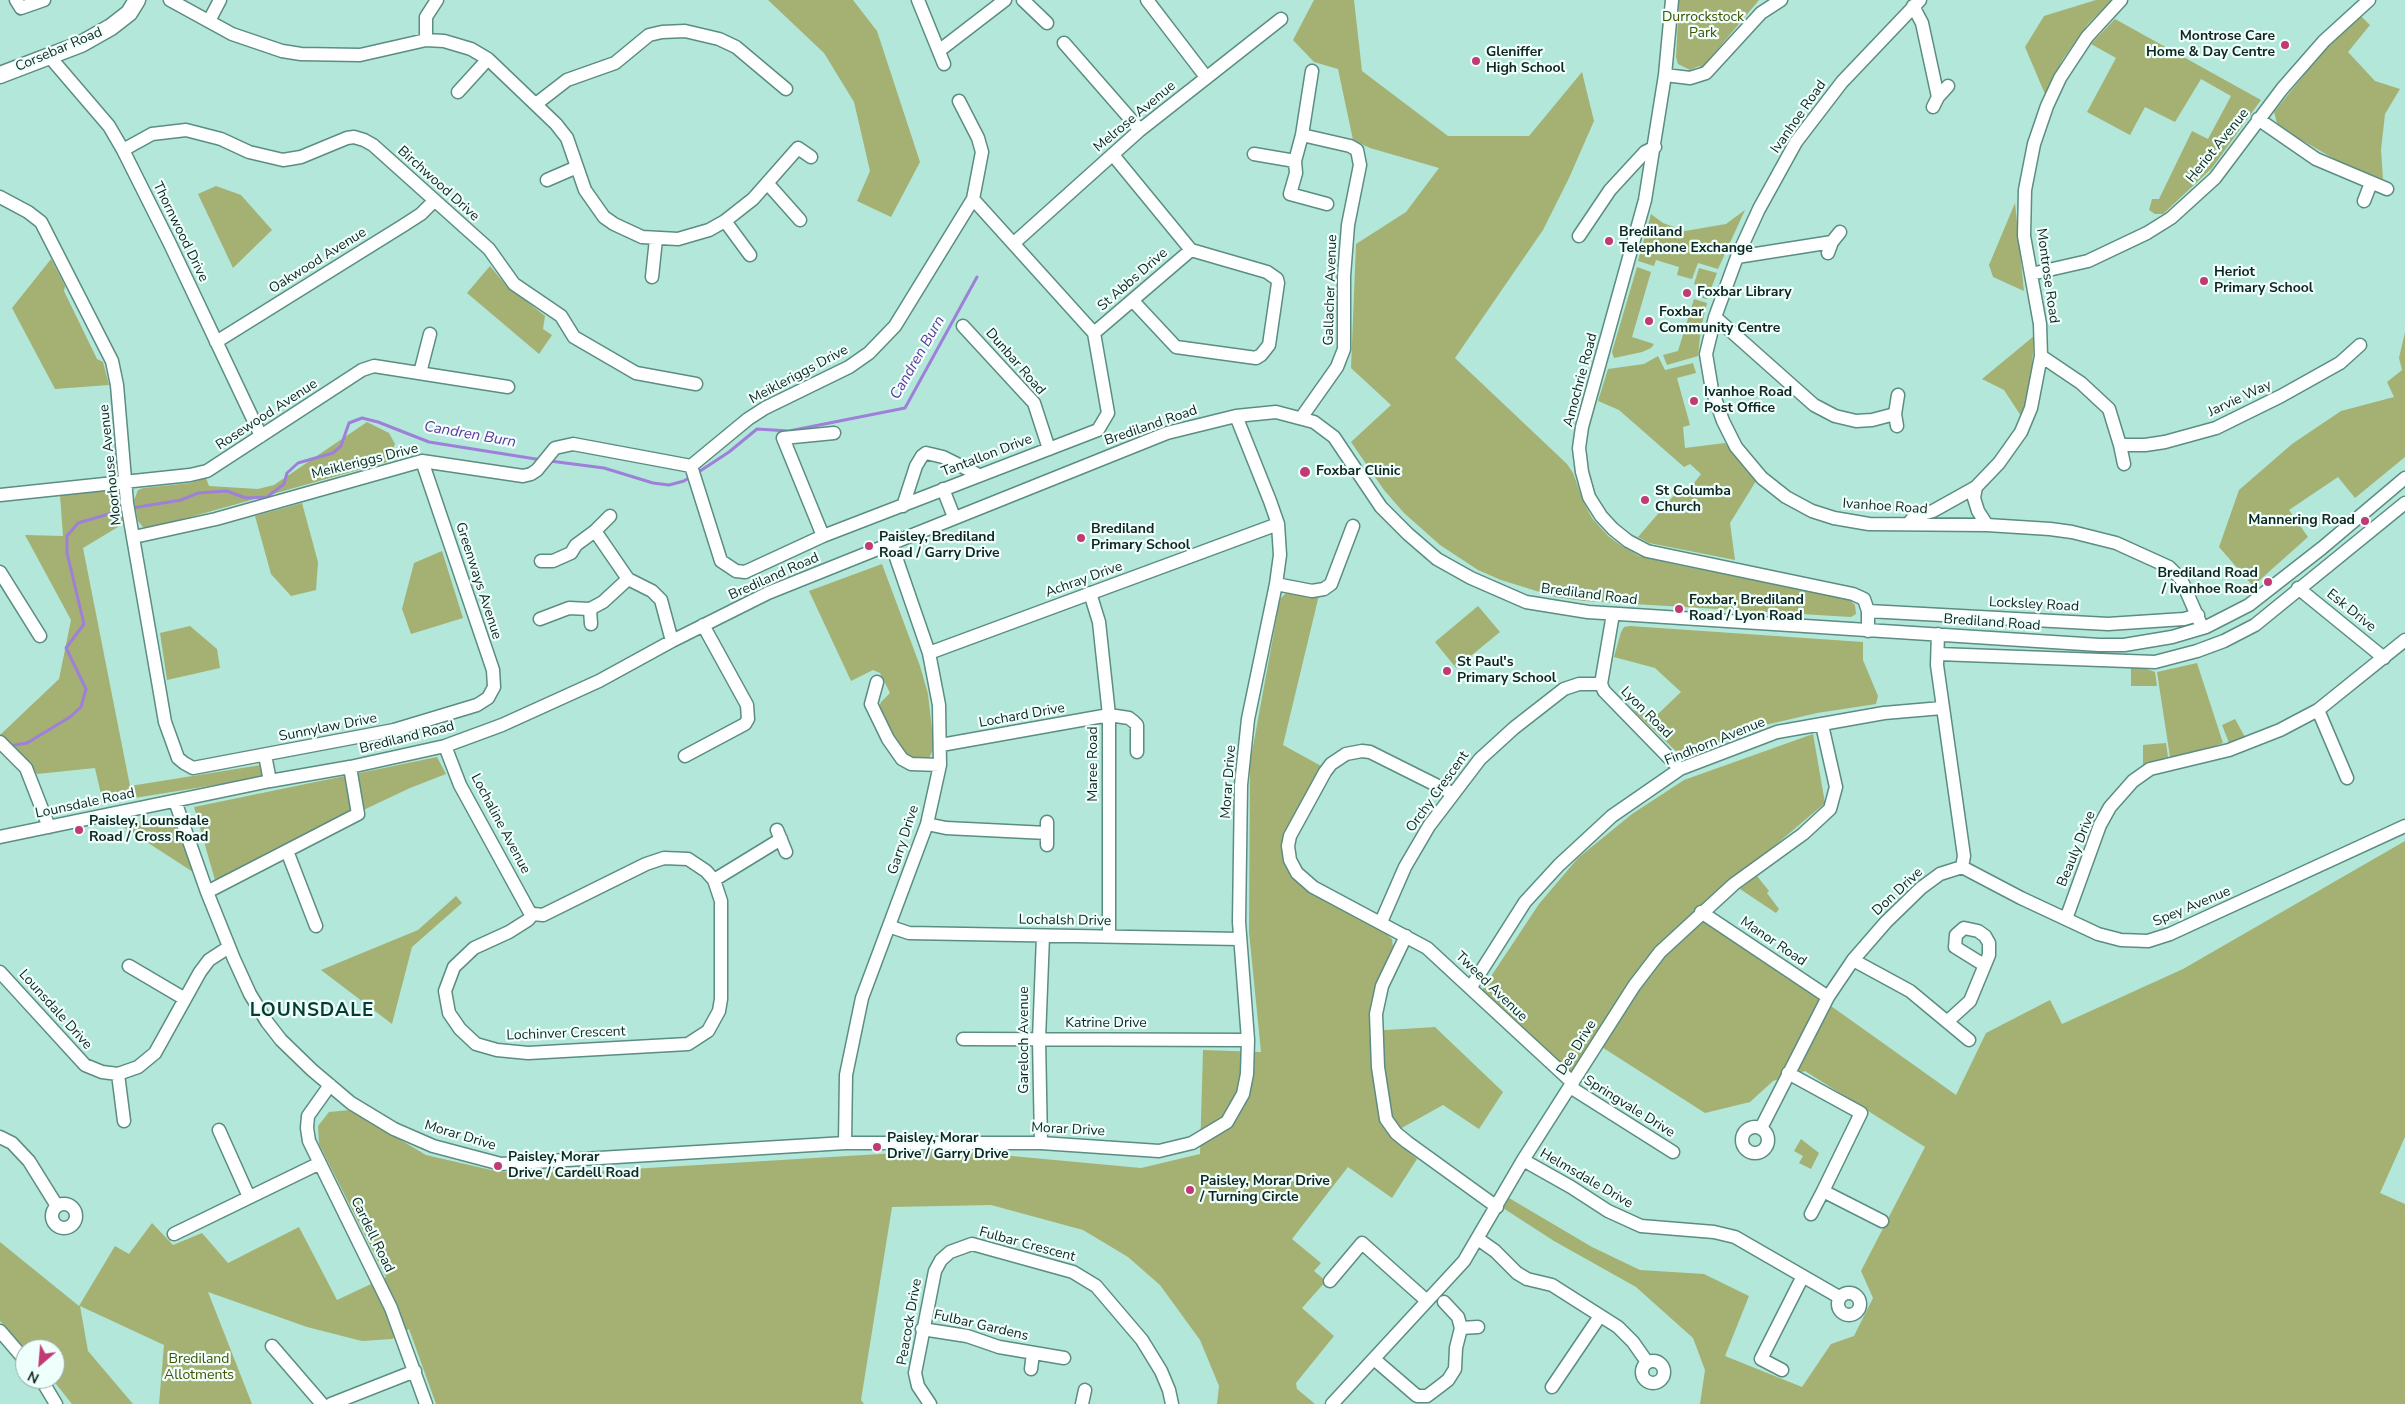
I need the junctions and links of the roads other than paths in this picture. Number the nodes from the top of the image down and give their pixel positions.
1 (16, 0) edge
2 (44, 0) edge
3 (137, 0) edge
4 (170, 0) edge
5 (220, 0) edge
6 (437, 0) edge
7 (918, 0) edge
8 (1005, 0) edge
9 (1023, 0) edge
10 (1147, 0) edge
11 (1672, 0) edge
12 (1781, 0) edge
13 (2121, 0) edge
14 (2369, 0) edge
15 (1916, 3) edge
16 (1280, 19) dead end
17 (209, 20) junction
18 (1047, 23) dead end
19 (426, 40) junction
20 (1064, 43) dead end
21 (940, 50) junction
22 (49, 56) junction
23 (488, 59) junction
24 (944, 64) dead end
25 (1312, 71) dead end
26 (0, 75) edge
27 (1665, 75) junction
28 (1206, 77) junction
29 (1948, 86) dead end
30 (786, 89) dead end
31 (458, 92) dead end
32 (959, 101) dead end
33 (536, 104) junction
34 (2258, 119) junction
35 (1140, 130) junction
36 (1302, 135) junction
37 (1655, 147) junction
38 (123, 150) junction
39 (1254, 154) dead end
40 (1113, 155) junction
41 (811, 158) dead end
42 (1295, 162) junction
43 (577, 168) junction
44 (547, 180) dead end
45 (768, 184) junction
46 (2371, 184) junction
47 (2387, 189) dead end
48 (0, 197) edge
49 (973, 199) junction
50 (434, 201) junction
51 (2364, 201) dead end
52 (1327, 204) dead end
53 (800, 220) dead end
54 (725, 221) junction
55 (1579, 236) dead end
56 (656, 239) junction
57 (1833, 242) dead end
58 (1014, 243) junction
59 (1191, 250) junction
60 (750, 255) dead end
61 (1737, 257) junction
62 (2031, 274) junction
63 (652, 277) dead end
64 (1133, 301) junction
65 (1715, 317) junction
66 (964, 326) dead end
67 (430, 334) dead end
68 (1094, 334) junction
69 (216, 342) junction
70 (2360, 346) dead end
71 (2041, 356) junction
72 (420, 373) junction
73 (696, 384) dead end
74 (508, 387) dead end
75 (1898, 395) dead end
76 (1236, 416) junction
77 (1301, 418) junction
78 (834, 433) dead end
79 (261, 436) junction
80 (2120, 445) junction
81 (1049, 449) junction
82 (422, 461) junction
83 (2124, 464) dead end
84 (692, 469) junction
85 (979, 475) junction
86 (2405, 478) edge
87 (125, 482) junction
88 (1976, 487) junction
89 (944, 489) junction
90 (0, 495) edge
91 (2405, 503) edge
92 (903, 506) junction
93 (610, 516) dead end
94 (954, 517) junction
95 (1909, 523) junction
96 (1278, 524) junction
97 (1987, 525) junction
98 (1353, 526) dead end
99 (596, 531) junction
100 (823, 536) junction
101 (134, 537) junction
102 (892, 543) junction
103 (542, 561) dead end
104 (0, 572) edge
105 (628, 579) junction
106 (1276, 584) junction
107 (2298, 588) junction
108 (1090, 593) junction
109 (590, 609) junction
110 (1868, 611) junction
111 (1613, 614) junction
112 (540, 619) dead end
113 (2200, 621) junction
114 (591, 624) dead end
115 (703, 625) junction
116 (1868, 631) junction
117 (1938, 634) junction
118 (40, 636) dead end
119 (2405, 640) edge
120 (672, 641) junction
121 (929, 654) junction
122 (1938, 654) junction
123 (2384, 658) junction
124 (877, 682) dead end
125 (1601, 684) junction
126 (476, 705) joint
127 (1942, 708) junction
128 (2318, 710) junction
129 (1109, 716) junction
130 (1822, 725) junction
131 (1, 743) edge
132 (941, 745) junction
133 (446, 746) junction
134 (1137, 752) dead end
135 (265, 755) junction
136 (685, 756) dead end
137 (184, 764) joint
138 (940, 765) junction
139 (350, 767) junction
140 (1680, 769) junction
141 (2347, 778) dead end
142 (270, 782) junction
143 (1452, 793) junction
144 (175, 801) junction
145 (928, 824) junction
146 (2405, 826) edge
147 (49, 827) junction
148 (1047, 833) dead end
149 (0, 837) edge
150 (287, 852) junction
151 (786, 852) dead end
152 (1962, 866) junction
153 (714, 880) junction
154 (207, 892) junction
155 (1701, 912) junction
156 (533, 914) junction
157 (2066, 919) junction
158 (1381, 922) junction
159 (316, 926) dead end
160 (891, 927) junction
161 (1043, 936) junction
162 (1109, 936) junction
163 (1406, 936) junction
164 (1240, 939) junction
165 (232, 953) junction
166 (1853, 960) junction
167 (1984, 965) dead end
168 (129, 966) dead end
169 (0, 972) edge
170 (1471, 987) junction
171 (1828, 997) junction
172 (185, 999) junction
173 (1948, 1021) junction
174 (963, 1039) dead end
175 (1039, 1039) junction
176 (1248, 1040) junction
177 (1970, 1040) dead end
178 (1788, 1073) junction
179 (118, 1074) junction
180 (330, 1085) junction
181 (1571, 1085) junction
182 (124, 1121) dead end
183 (1761, 1128) dead end
184 (219, 1130) dead end
185 (0, 1137) edge
186 (845, 1143) junction
187 (1041, 1143) junction
188 (1673, 1152) dead end
189 (1523, 1160) junction
190 (320, 1163) junction
191 (1823, 1191) junction
192 (249, 1197) junction
193 (57, 1206) dead end
194 (1497, 1207) junction
195 (1811, 1214) dead end
196 (1882, 1221) dead end
197 (174, 1234) dead end
198 (1478, 1239) junction
199 (934, 1271) joint
200 (1802, 1278) junction
201 (1330, 1281) dead end
202 (1839, 1297) dead end
203 (1427, 1301) junction
204 (1444, 1302) dead end
205 (1600, 1316) junction
206 (1478, 1327) dead end
207 (1461, 1328) junction
208 (922, 1329) junction
209 (0, 1331) edge
210 (272, 1346) dead end
211 (15, 1348) edge
212 (1033, 1353) junction
213 (1064, 1358) dead end
214 (1374, 1359) junction
215 (1647, 1362) dead end
216 (1031, 1369) dead end
217 (1782, 1370) dead end
218 (415, 1371) junction
219 (1552, 1388) dead end
220 (47, 1389) edge
221 (1085, 1390) dead end
222 (56, 1404) edge
223 (322, 1404) edge
224 (331, 1404) edge
225 (426, 1404) edge
226 (930, 1404) edge
227 (1082, 1404) edge
228 (1172, 1404) edge
229 (1332, 1404) edge

1 - 2 street
3 - 22 main road, Corsebar Road
4 - 17 street
5 - 17 street
6 - 19 street
7 - 21 street
8 - 21 street
9 - 18 street
10 - 28 street
11 - 27 street, Amochrie Road
12 - 27 street
13 - 62 street, Montrose Road
14 - 34 street, Heriot Avenue
15 - 29 street
15 - 61 street, Ivanhoe Road
16 - 28 street, Melrose Avenue
17 - 19 street
19 - 23 street
20 - 35 street
21 - 24 street
22 - 26 main road, Corsebar Road
22 - 38 street, Thornwood Drive
23 - 31 street
23 - 33 street
25 - 36 street
27 - 37 street, Amochrie Road
28 - 35 street, Melrose Avenue
30 - 33 street
32 - 49 street, Meikleriggs Drive
33 - 43 street
34 - 46 street
34 - 62 street, Heriot Avenue
35 - 40 street, Melrose Avenue
36 - 42 street
36 - 77 street, Gallacher Avenue
37 - 55 street
37 - 110 street, Amochrie Road
38 - 50 street, Birchwood Drive
38 - 69 street, Thornwood Drive
39 - 42 street
40 - 58 street, Melrose Avenue
40 - 59 street
41 - 45 street
42 - 52 street
43 - 44 street
43 - 56 street
45 - 53 street
45 - 54 street
46 - 47 street
46 - 51 street
48 - 87 street, Moorhouse Avenue
49 - 58 street
49 - 84 street, Meikleriggs Drive
50 - 69 street, Oakwood Avenue
50 - 73 street, Birchwood Drive
54 - 56 street
54 - 60 street
56 - 63 street
57 - 61 street
58 - 68 street
59 - 64 street, St Abbs Drive
59 - 64 street
61 - 65 street, Ivanhoe Road
62 - 71 street, Montrose Road
64 - 68 street, St Abbs Drive
65 - 75 street
65 - 95 street, Ivanhoe Road
66 - 81 street, Dunbar Road
67 - 72 street
68 - 81 street, Tantallon Drive
69 - 79 street, Thornwood Drive
70 - 80 street, Jarvie Way
71 - 80 street
71 - 88 street, Montrose Road
72 - 74 street, Rosewood Avenue
72 - 79 street, Rosewood Avenue
76 - 77 street, Brediland Road
76 - 94 street, Brediland Road
76 - 96 street, Morar Drive
77 - 111 street, Brediland Road
78 - 100 street
79 - 87 street, Rosewood Avenue
80 - 83 street
81 - 85 street, Tantallon Drive
82 - 84 street, Meikleriggs Drive
82 - 101 street, Meikleriggs Drive
82 - 126 street, Greenways Avenue
84 - 100 street, Tantallon Drive
85 - 89 street, Tantallon Drive
85 - 92 street
86 - 113 street, Brediland Road
87 - 90 street, Rosewood Avenue
87 - 101 street, Moorhouse Avenue
88 - 95 street, Montrose Road
88 - 97 street
89 - 92 street, Tantallon Drive
89 - 94 street
91 - 107 street
92 - 100 street, Tantallon Drive
93 - 99 street
94 - 102 street, Brediland Road
95 - 97 street, Ivanhoe Road
96 - 106 street, Morar Drive
96 - 108 street, Achray Drive
97 - 113 street, Ivanhoe Road
98 - 106 street
99 - 103 street
99 - 105 street
101 - 137 street, Moorhouse Avenue
102 - 115 street, Brediland Road
102 - 121 street, Garry Drive
104 - 118 street
105 - 109 street
105 - 120 street
106 - 164 street, Morar Drive
107 - 122 street
107 - 123 street, Esk Drive
108 - 121 street, Achray Drive
108 - 129 street, Maree Road
109 - 112 street
109 - 114 street
110 - 113 street, Locksley Road
110 - 116 street
111 - 116 street, Brediland Road
111 - 125 street, Lyon Road
113 - 117 street, Brediland Road
115 - 120 street, Brediland Road
115 - 136 street
116 - 117 street, Brediland Road
117 - 122 street
119 - 123 street
120 - 133 street, Brediland Road
121 - 132 street, Garry Drive
122 - 127 street
123 - 128 street
124 - 138 street
125 - 140 street, Lyon Road
125 - 143 street, Orchy Crescent
126 - 135 street, Sunnylaw Drive
127 - 130 street, Findhorn Avenue
127 - 152 street
128 - 141 street
128 - 157 street, Beauly Drive
129 - 132 street, Lochard Drive
129 - 134 street
129 - 162 street, Maree Road
130 - 140 street, Findhorn Avenue
130 - 155 street, Dee Drive
131 - 147 street
132 - 138 street, Garry Drive
133 - 139 street, Brediland Road
133 - 156 street, Lochaline Avenue
135 - 137 street, Sunnylaw Drive
135 - 142 street
138 - 145 street, Garry Drive
139 - 142 street, Brediland Road
139 - 150 street, Brediland Road
140 - 170 street, Findhorn Avenue
142 - 144 street, Brediland Road
143 - 158 street, Orchy Crescent
143 - 158 street, Tweed Avenue
144 - 147 street, Lounsdale Road
144 - 154 street
145 - 148 street
145 - 160 street, Garry Drive
146 - 157 street, Spey Avenue
147 - 149 street, Lounsdale Road
150 - 154 street, Brediland Road
150 - 159 street
151 - 153 street
152 - 157 street, Spey Avenue
152 - 166 street, Don Drive
153 - 156 street, Lochinver Crescent
153 - 156 street, Lochinver Crescent
154 - 165 street
155 - 171 street, Manor Road
155 - 181 street, Dee Drive
158 - 163 street, Tweed Avenue
160 - 161 street, Lochalsh Drive
160 - 186 street, Garry Drive
161 - 162 street, Lochalsh Drive
161 - 175 street, Gareloch Avenue
162 - 164 street, Lochalsh Drive
163 - 170 street, Tweed Avenue
163 - 194 street
164 - 176 street, Morar Drive
165 - 172 street
165 - 180 street, Morar Drive
166 - 171 street, Don Drive
166 - 173 street
167 - 173 street
168 - 172 street
169 - 179 street, Lounsdale Drive
170 - 181 street, Tweed Avenue
171 - 178 street, Don Drive
172 - 179 street
173 - 177 street
174 - 175 street, Katrine Drive
175 - 176 street, Katrine Drive
175 - 187 street, Gareloch Avenue
176 - 187 street, Morar Drive
178 - 183 street, Don Drive
178 - 191 street
179 - 182 street
180 - 186 street, Morar Drive
180 - 190 street, Cardell Road
181 - 188 street, Springvale Drive
181 - 189 street, Dee Drive
184 - 192 street
185 - 193 street
186 - 187 street, Morar Drive
189 - 194 street, Dee Drive
189 - 200 street, Helmsdale Drive
190 - 192 street
190 - 218 street, Cardell Road
191 - 195 street
191 - 196 street
192 - 197 street
194 - 198 street, Dee Drive
198 - 203 street, Dee Drive
198 - 205 street
199 - 208 street, Peacock Drive
199 - 228 street, Fulbar Crescent
200 - 202 street, Helmsdale Drive
200 - 217 street
201 - 203 street
203 - 214 street, Dee Drive
204 - 207 street
205 - 215 street
205 - 219 street
206 - 207 street
207 - 214 street
208 - 212 street, Fulbar Gardens
208 - 226 street, Peacock Drive
209 - 211 street
210 - 223 street
212 - 213 street, Fulbar Gardens
212 - 216 street, Fulbar Gardens
214 - 229 street, Dee Drive
218 - 224 street
218 - 225 street, Cardell Road
220 - 222 street
221 - 227 street

